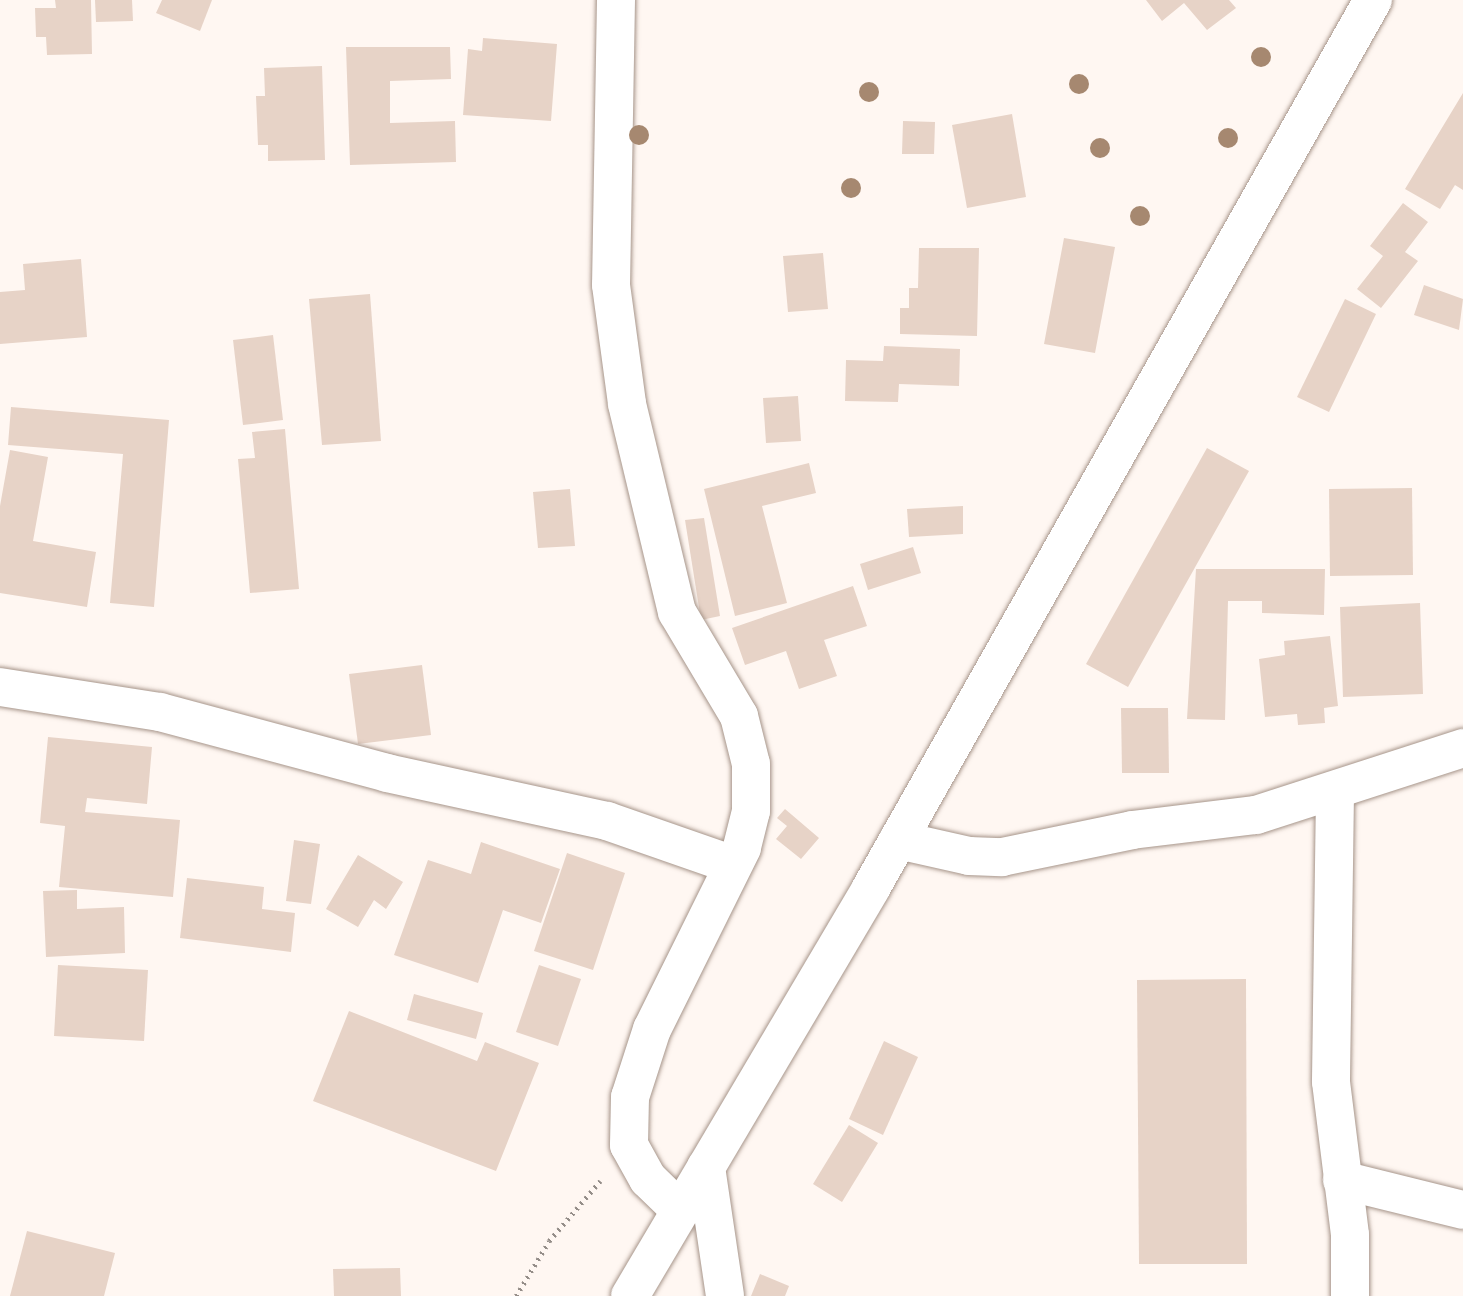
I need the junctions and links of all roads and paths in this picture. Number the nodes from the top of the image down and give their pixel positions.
1 (616, 0) edge
2 (1373, 0) edge
3 (0, 687) edge
4 (1463, 748) edge
5 (1335, 793) junction
6 (898, 840) junction
7 (733, 865) junction
8 (629, 1145) junction
9 (706, 1167) junction
10 (1342, 1180) junction
11 (680, 1210) junction
12 (1463, 1210) edge
13 (516, 1296) edge
14 (630, 1296) edge
15 (726, 1296) edge
16 (1350, 1296) edge

1 - 7 street
2 - 6 street
3 - 7 street
4 - 5 street
5 - 6 street
5 - 10 street
6 - 9 street
7 - 8 street
8 - 11 street
8 - 13 path
9 - 11 street
9 - 15 street
10 - 12 street
10 - 16 street
11 - 14 street

